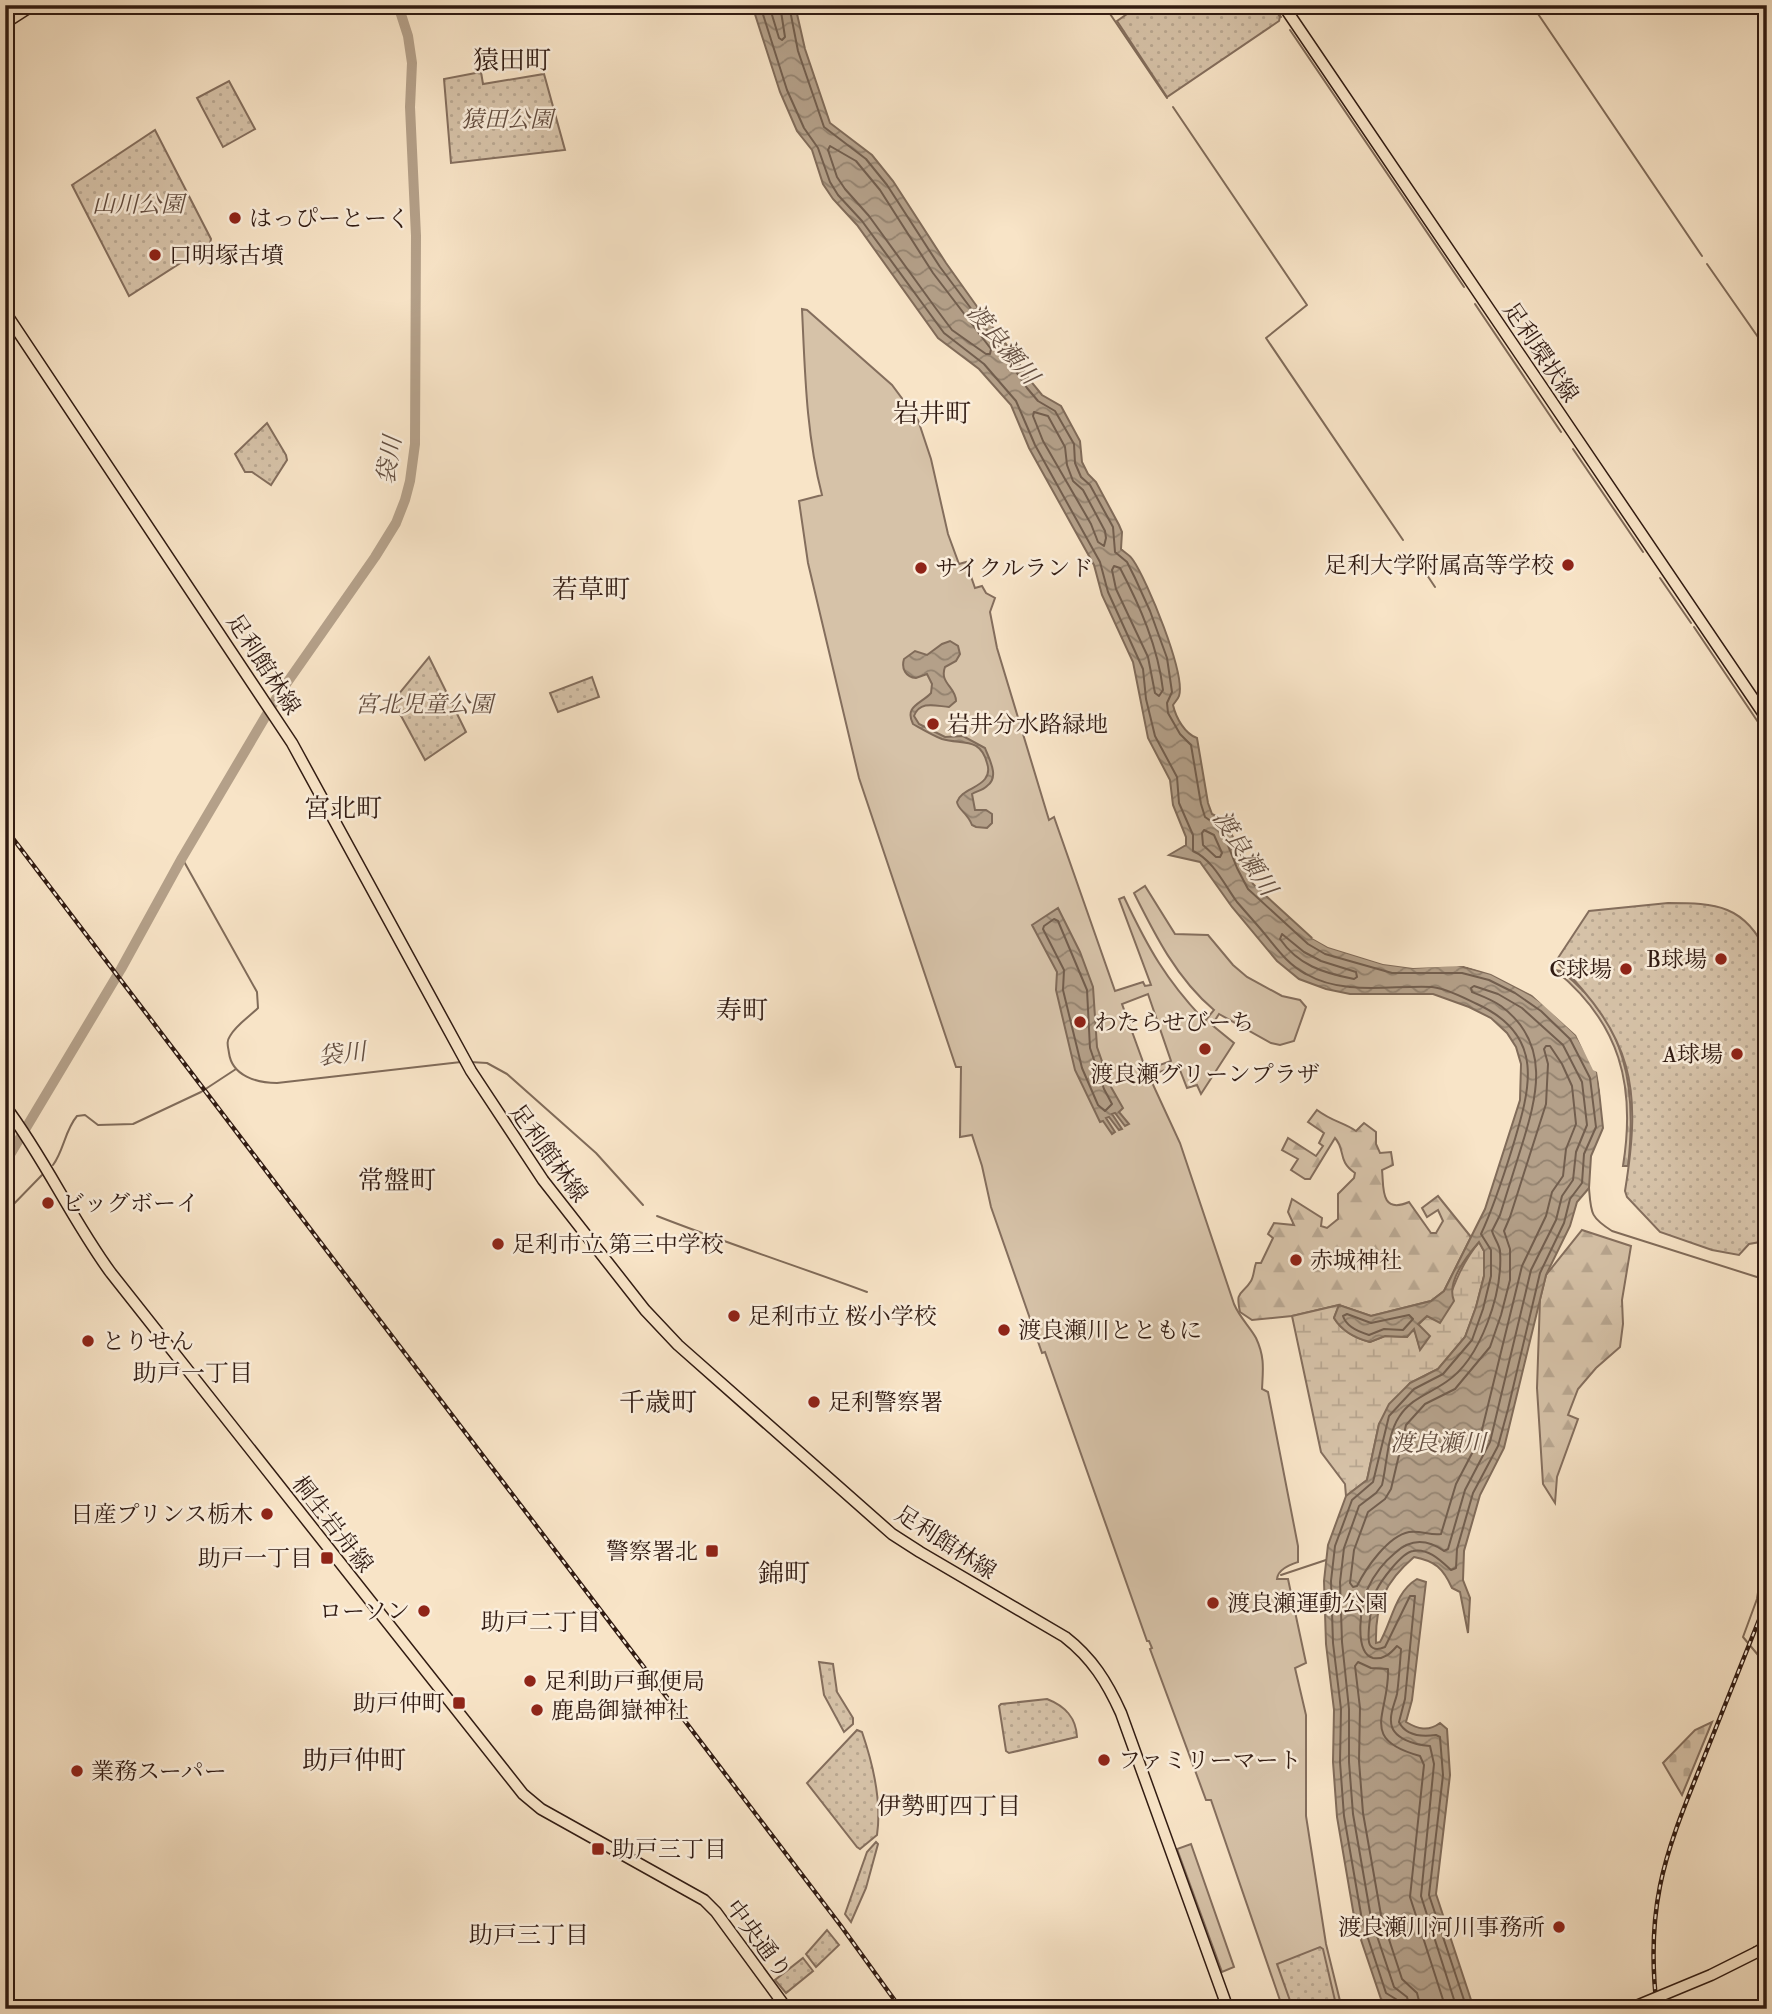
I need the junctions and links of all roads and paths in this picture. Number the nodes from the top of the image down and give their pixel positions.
1 (33, 5) edge
2 (1283, 5) edge
3 (5, 23) edge
4 (5, 312) edge
5 (1767, 719) edge
6 (8, 1110) edge
7 (697, 1896) joint
8 (1767, 1946) edge
9 (787, 2009) edge
10 (1228, 2009) edge
11 (1629, 2009) edge

1 - 3 main road
2 - 5 main road, 足利環状線
4 - 10 main road, 足利館林線
6 - 7 main road, 桐生岩舟線
7 - 9 main road, 中央通り
8 - 11 main road, bridge

